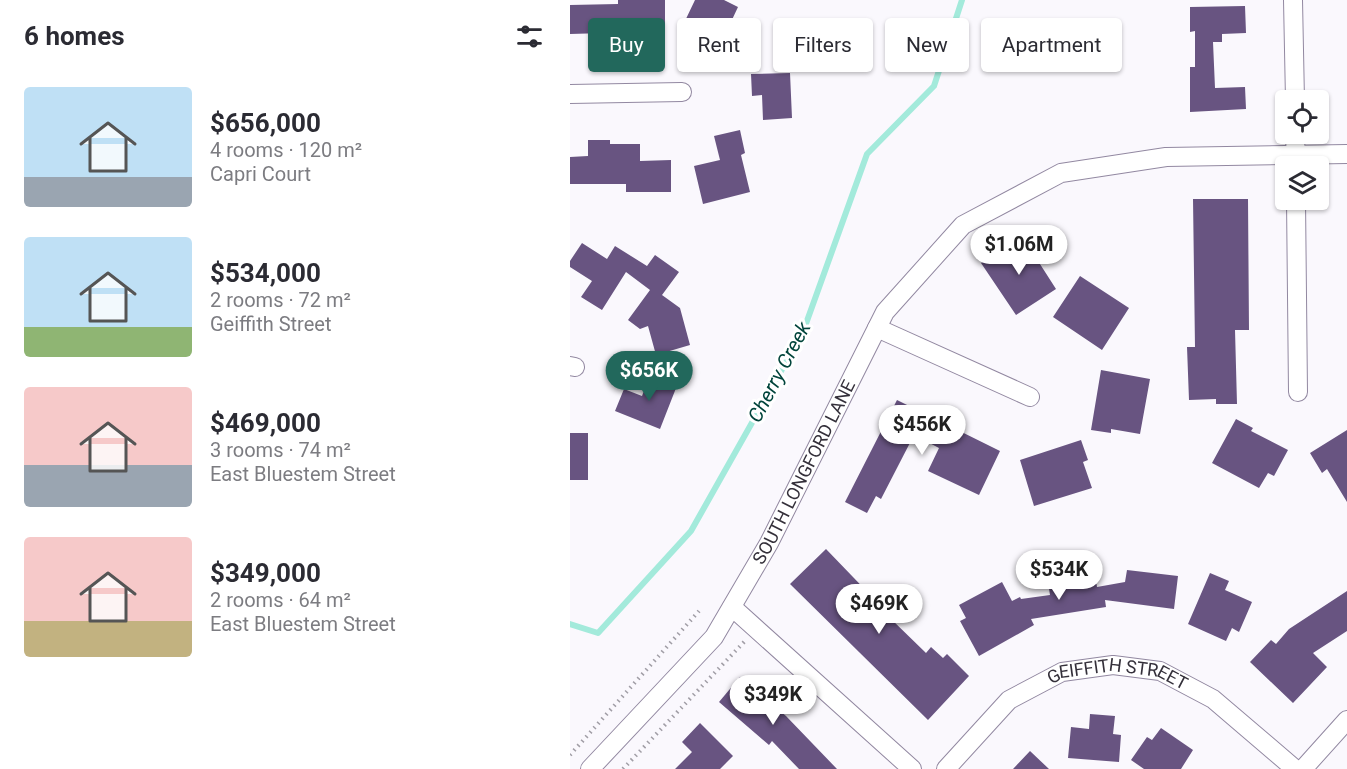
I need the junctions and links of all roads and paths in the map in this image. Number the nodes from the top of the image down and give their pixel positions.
1 (1293, 0) edge
2 (1295, 90) edge
3 (682, 92) dead end
4 (570, 94) edge
5 (1347, 154) edge
6 (1329, 156) edge
7 (1275, 160) edge
8 (1296, 210) edge
9 (877, 328) junction
10 (1298, 392) dead end
11 (1030, 397) dead end
12 (732, 607) junction
13 (699, 611) dead end
14 (756, 629) junction
15 (1347, 720) edge
16 (570, 755) edge
17 (590, 769) edge
18 (623, 769) edge
19 (912, 769) edge
20 (946, 769) edge
21 (1295, 769) edge
22 (1302, 769) edge

1 - 2 street
3 - 4 street
5 - 6 street, SOUTH LONGFORD LANE
7 - 9 street, SOUTH LONGFORD LANE
8 - 10 street
9 - 11 street
9 - 12 street, SOUTH LONGFORD LANE
12 - 14 street
12 - 17 street, SOUTH LONGFORD LANE
13 - 16 path
14 - 18 path
14 - 19 street
15 - 22 street
20 - 21 street, GEIFFITH STREET

